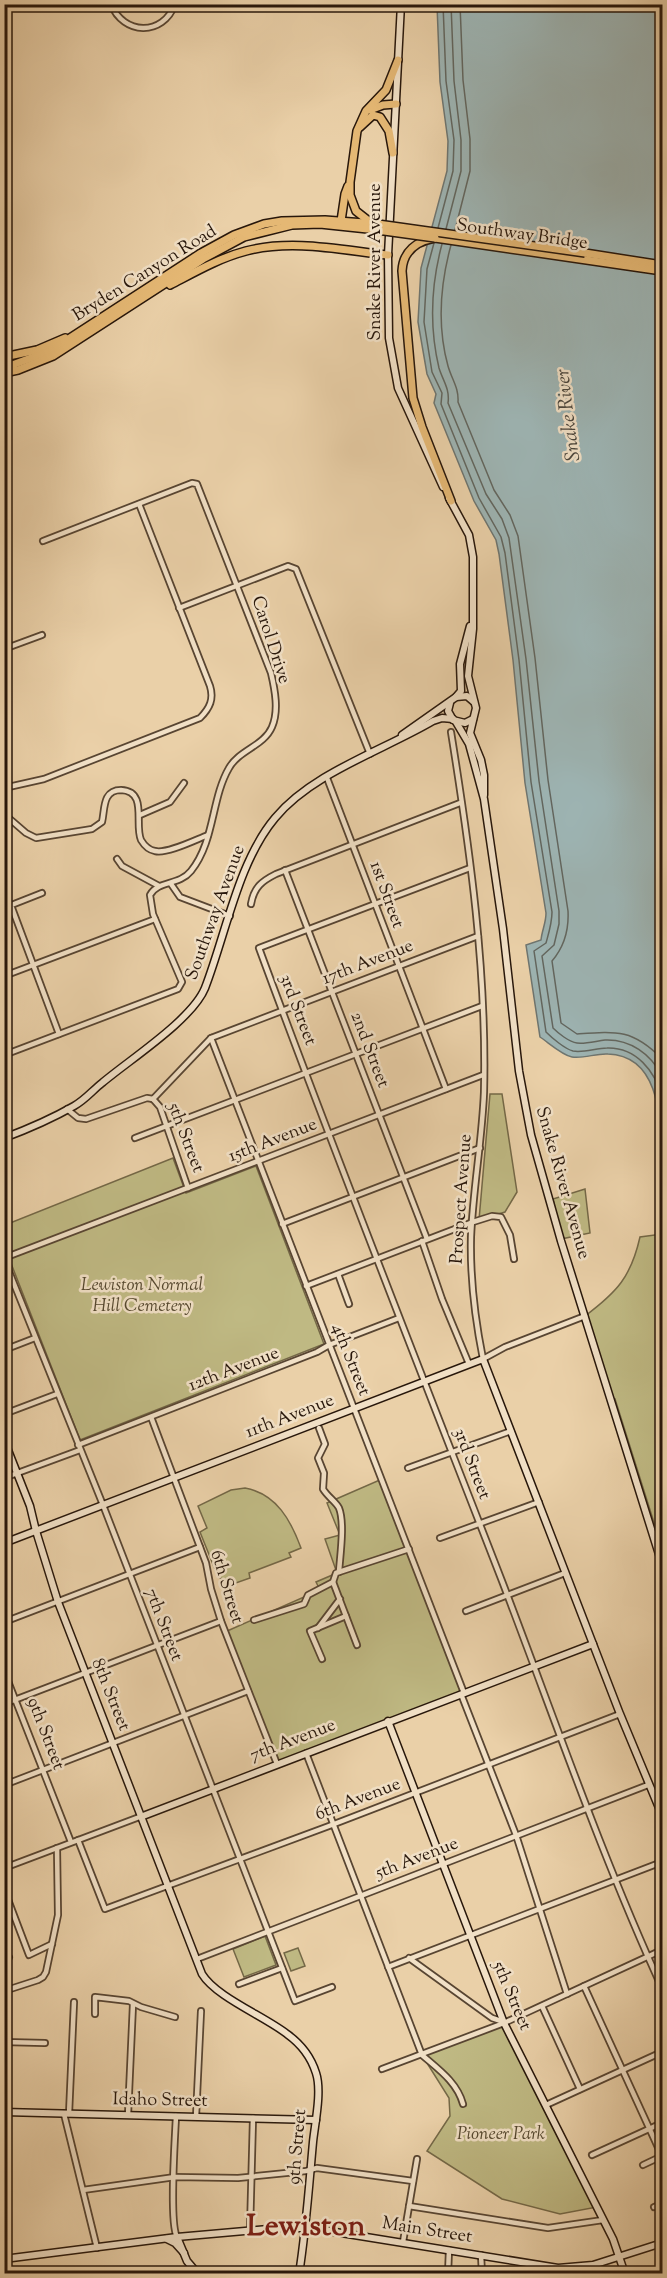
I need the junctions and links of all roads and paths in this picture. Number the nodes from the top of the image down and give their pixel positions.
1 (111, 4) edge
2 (175, 4) edge
3 (401, 4) edge
4 (398, 60) junction
5 (396, 104) junction
6 (363, 116) junction
7 (357, 131) junction
8 (393, 153) junction
9 (350, 182) junction
10 (343, 207) junction
11 (325, 220) junction
12 (341, 221) junction
13 (347, 227) junction
14 (377, 227) junction
15 (435, 238) junction
16 (388, 255) junction
17 (663, 265) edge
18 (663, 272) edge
19 (143, 299) junction
20 (94, 323) junction
21 (4, 357) edge
22 (4, 368) edge
23 (4, 375) edge
24 (451, 501) junction
25 (139, 504) junction
26 (43, 541) dead end
27 (238, 586) junction
28 (179, 608) junction
29 (473, 610) junction
30 (42, 635) dead end
31 (4, 649) edge
32 (454, 699) junction
33 (475, 703) junction
34 (473, 718) junction
35 (454, 721) junction
36 (451, 732) dead end
37 (392, 742) junction
38 (370, 754) junction
39 (327, 778) junction
40 (184, 783) dead end
41 (4, 788) edge
42 (484, 798) junction
43 (460, 803) junction
44 (4, 814) edge
45 (140, 815) junction
46 (208, 835) junction
47 (353, 843) junction
48 (117, 859) dead end
49 (470, 868) junction
50 (285, 870) junction
51 (171, 884) junction
52 (159, 886) junction
53 (42, 894) dead end
54 (4, 896) edge
55 (251, 904) dead end
56 (376, 904) junction
57 (7, 906) edge
58 (230, 916) junction
59 (154, 918) junction
60 (308, 929) junction
61 (478, 936) junction
62 (33, 965) junction
63 (398, 965) junction
64 (4, 976) edge
65 (332, 991) junction
66 (482, 1006) junction
67 (282, 1010) junction
68 (423, 1027) junction
69 (59, 1034) junction
70 (211, 1038) junction
71 (356, 1053) junction
72 (4, 1055) edge
73 (306, 1072) junction
74 (483, 1075) junction
75 (446, 1089) junction
76 (153, 1099) junction
77 (235, 1100) junction
78 (67, 1108) junction
79 (379, 1115) junction
80 (167, 1126) junction
81 (329, 1134) junction
82 (4, 1138) edge
83 (135, 1138) dead end
84 (480, 1148) junction
85 (258, 1161) junction
86 (403, 1177) junction
87 (188, 1188) junction
88 (354, 1197) junction
89 (473, 1222) junction
90 (282, 1224) junction
91 (425, 1240) junction
92 (514, 1259) dead end
93 (5, 1260) edge
94 (376, 1260) junction
95 (338, 1274) junction
96 (306, 1286) junction
97 (349, 1304) dead end
98 (585, 1316) junction
99 (399, 1318) junction
100 (35, 1338) junction
101 (329, 1346) junction
102 (4, 1350) edge
103 (483, 1359) junction
104 (469, 1364) junction
105 (425, 1381) junction
106 (57, 1394) junction
107 (355, 1409) junction
108 (4, 1414) edge
109 (151, 1417) junction
110 (319, 1428) dead end
111 (511, 1431) junction
112 (4, 1440) edge
113 (79, 1447) junction
114 (452, 1452) junction
115 (408, 1468) dead end
116 (18, 1473) junction
117 (4, 1479) edge
118 (173, 1479) junction
119 (539, 1502) junction
120 (103, 1505) junction
121 (480, 1523) junction
122 (36, 1531) junction
123 (440, 1538) dead end
124 (4, 1543) edge
125 (200, 1546) junction
126 (409, 1549) junction
127 (663, 1564) edge
128 (339, 1572) junction
129 (565, 1573) junction
130 (129, 1574) junction
131 (333, 1582) junction
132 (507, 1595) junction
133 (340, 1599) junction
134 (58, 1602) junction
135 (465, 1611) dead end
136 (346, 1617) junction
137 (254, 1620) dead end
138 (221, 1621) junction
139 (4, 1622) edge
140 (318, 1628) junction
141 (593, 1644) junction
142 (156, 1645) junction
143 (357, 1645) dead end
144 (322, 1659) dead end
145 (534, 1666) junction
146 (4, 1671) edge
147 (85, 1673) junction
148 (248, 1691) junction
149 (463, 1693) junction
150 (16, 1700) junction
151 (4, 1704) edge
152 (620, 1714) junction
153 (183, 1716) junction
154 (388, 1721) junction
155 (560, 1737) junction
156 (113, 1743) junction
157 (306, 1753) junction
158 (277, 1764) junction
159 (489, 1764) junction
160 (43, 1770) junction
161 (4, 1785) edge
162 (648, 1785) junction
163 (212, 1789) junction
164 (416, 1792) junction
165 (587, 1808) junction
166 (663, 1815) edge
167 (142, 1816) junction
168 (333, 1825) junction
169 (516, 1835) junction
170 (78, 1840) junction
171 (71, 1842) junction
172 (57, 1848) junction
173 (240, 1859) junction
174 (663, 1862) edge
175 (443, 1863) junction
176 (4, 1868) edge
177 (615, 1879) junction
178 (170, 1886) junction
179 (4, 1888) edge
180 (361, 1896) junction
181 (539, 1908) junction
182 (268, 1932) junction
183 (470, 1935) junction
184 (52, 1944) junction
185 (663, 1950) edge
186 (648, 1957) junction
187 (410, 1958) junction
188 (197, 1959) junction
189 (388, 1967) junction
190 (282, 1968) junction
191 (239, 1984) dead end
192 (584, 1986) junction
193 (332, 1987) dead end
194 (663, 1988) edge
195 (4, 1991) edge
196 (567, 1994) junction
197 (74, 2002) dead end
198 (133, 2004) junction
199 (542, 2006) junction
200 (201, 2011) dead end
201 (95, 2014) dead end
202 (175, 2017) dead end
203 (504, 2023) junction
204 (4, 2042) edge
205 (45, 2043) dead end
206 (663, 2052) edge
207 (422, 2055) junction
208 (311, 2060) joint
209 (382, 2069) dead end
210 (623, 2070) junction
211 (580, 2089) junction
212 (463, 2104) dead end
213 (546, 2104) junction
214 (4, 2112) edge
215 (67, 2114) junction
216 (128, 2115) junction
217 (176, 2116) junction
218 (196, 2117) junction
219 (253, 2118) junction
220 (316, 2120) junction
221 (663, 2123) edge
222 (650, 2129) junction
223 (592, 2155) dead end
224 (663, 2156) edge
225 (417, 2159) dead end
226 (643, 2165) dead end
227 (311, 2170) junction
228 (252, 2176) junction
229 (175, 2177) junction
230 (412, 2181) junction
231 (83, 2190) junction
232 (663, 2204) edge
233 (409, 2206) junction
234 (654, 2207) dead end
235 (603, 2220) junction
236 (306, 2228) junction
237 (250, 2230) junction
238 (207, 2234) junction
239 (177, 2237) junction
240 (166, 2239) junction
241 (403, 2242) junction
242 (663, 2243) edge
243 (97, 2248) junction
244 (183, 2249) junction
245 (449, 2250) junction
246 (481, 2255) junction
247 (619, 2257) junction
248 (4, 2259) edge
249 (663, 2269) edge
250 (198, 2274) edge
251 (299, 2274) edge
252 (448, 2274) edge
253 (482, 2274) edge
254 (625, 2274) edge
255 (650, 2274) edge

1 - 2 street
3 - 4 main road, Snake River Avenue
4 - 5 main road, Snake River Avenue
4 - 6 main road
5 - 6 main road
5 - 8 main road, Snake River Avenue
6 - 7 main road
7 - 8 main road
7 - 9 main road
8 - 16 main road, Snake River Avenue
9 - 10 main road
9 - 14 main road
10 - 11 main road
10 - 12 main road
11 - 12 main road, Bryden Canyon Road
11 - 20 main road, Bryden Canyon Road
12 - 13 main road
12 - 14 main road, Bryden Canyon Road
13 - 14 main road, Bryden Canyon Road
13 - 19 main road, Bryden Canyon Road
14 - 15 main road, Southway Bridge, bridge
14 - 17 main road, Southway Bridge, bridge
15 - 18 main road, Southway Bridge
15 - 24 main road
16 - 19 main road
16 - 24 main road, Snake River Avenue
19 - 23 main road, Bryden Canyon Road
20 - 21 main road
20 - 22 main road, Bryden Canyon Road
24 - 29 main road, Snake River Avenue
25 - 26 street
25 - 27 street, Carol Drive
25 - 28 street
27 - 28 street
27 - 38 street
27 - 46 street, Carol Drive
28 - 41 street
29 - 32 main road, Snake River Avenue
29 - 33 main road, Snake River Avenue
30 - 31 street
32 - 33 main road
32 - 35 main road
32 - 37 main road, Southway Avenue
33 - 34 main road
34 - 35 main road
34 - 42 main road, Snake River Avenue
35 - 37 main road, Southway Avenue
35 - 42 main road, Snake River Avenue
36 - 43 street, Prospect Avenue
37 - 38 main road, Southway Avenue
38 - 39 main road, Southway Avenue
39 - 47 street, 1st Street
39 - 58 main road, Southway Avenue
40 - 45 street
42 - 98 main road, Snake River Avenue
43 - 47 street
43 - 49 street, Prospect Avenue
44 - 45 street
45 - 46 street
46 - 51 street, Carol Drive
47 - 50 street
47 - 56 street, 1st Street
48 - 52 street
49 - 56 street
49 - 61 street, Prospect Avenue
50 - 55 street
50 - 60 street, 2nd Street
51 - 52 street, Carol Drive
51 - 58 street
52 - 59 street
53 - 57 street
54 - 57 street
56 - 60 street
56 - 63 street, 1st Street
57 - 62 street
58 - 78 main road, Southway Avenue
59 - 62 street
59 - 69 street
60 - 65 street, 2nd Street
60 - 67 street, 3rd Street
61 - 63 street, 17th Avenue
61 - 66 street, Prospect Avenue
62 - 64 street
62 - 69 street
63 - 65 street, 17th Avenue
63 - 68 street, 1st Street
65 - 67 street, 17th Avenue
65 - 71 street, 2nd Street
66 - 68 street
66 - 74 street, Prospect Avenue
67 - 70 street, 17th Avenue
67 - 73 street, 3rd Street
68 - 71 street
68 - 75 street, 1st Street
69 - 72 street
70 - 76 street, 17th Avenue
70 - 77 street, 4th Street
71 - 73 street
71 - 79 street, 2nd Street
73 - 77 street
73 - 81 street, 3rd Street
74 - 75 street, 15th Avenue
74 - 84 street, Prospect Avenue
75 - 79 street, 15th Avenue
76 - 78 street
76 - 80 street, 5th Street
77 - 80 street
77 - 85 street, 4th Street
78 - 82 main road, Southway Avenue
79 - 81 street, 15th Avenue
79 - 86 street, 2nd Street
80 - 83 street
80 - 87 street, 5th Street
81 - 85 street, 15th Avenue
81 - 88 street, 3rd Street
84 - 86 street
84 - 89 street, Prospect Avenue
85 - 87 street, 15th Avenue
85 - 90 street, 4th Street
86 - 88 street
86 - 91 street, 2nd Street
87 - 93 street, 15th Avenue
88 - 90 street
88 - 94 street, 3rd Street
89 - 91 street
89 - 92 street
89 - 103 street, Prospect Avenue
90 - 96 street, 4th Street
91 - 94 street
91 - 104 street, 2nd Street
93 - 100 street, 7th Street
94 - 95 street
94 - 99 street, 3rd Street
95 - 96 street
95 - 97 street
96 - 101 street, 4th Street
98 - 103 street, 11th Avenue
98 - 127 main road, Snake River Avenue
99 - 101 street, 12th Avenue
99 - 105 street, 3rd Street
100 - 102 street
100 - 106 street, 7th Street
101 - 107 street, 4th Street
101 - 109 street, 12th Avenue
103 - 104 main road, 11th Avenue
103 - 111 main road, Prospect Avenue
104 - 105 main road, 11th Avenue
105 - 107 main road, 11th Avenue
105 - 114 street, 3rd Street
106 - 108 street
106 - 113 street, 7th Street
107 - 118 main road, 11th Avenue
107 - 126 street, 4th Street
109 - 113 street, 12th Avenue
109 - 118 street, 6th Street
110 - 128 street
111 - 114 street
111 - 119 main road, Prospect Avenue
112 - 116 main road, 8th Street
113 - 116 street, 12th Avenue
113 - 120 street, 7th Street
114 - 115 street
114 - 121 street, 3rd Street
116 - 117 street, 12th Avenue
116 - 122 main road, 8th Street
118 - 120 main road, 11th Avenue
118 - 125 street, 6th Street
119 - 121 street
119 - 129 main road, Prospect Avenue
120 - 122 main road, 11th Avenue
120 - 130 street, 7th Street
121 - 123 street
121 - 132 street, 3rd Street
122 - 124 main road, 11th Avenue
122 - 134 main road, 8th Street
125 - 130 street
125 - 138 street, 6th Street
126 - 128 street
126 - 149 street, 4th Street
128 - 131 street
129 - 132 street
129 - 141 main road, Prospect Avenue
130 - 134 street
130 - 142 street, 7th Street
131 - 133 street
131 - 137 street
132 - 135 street
132 - 145 street, 3rd Street
133 - 136 street
133 - 140 street
134 - 139 street
134 - 147 main road, 8th Street
136 - 140 street
136 - 143 street
138 - 142 street
138 - 148 street, 6th Street
140 - 144 street
141 - 145 main road, 7th Avenue
141 - 152 main road, Prospect Avenue
142 - 147 street
142 - 153 street, 7th Street
145 - 149 main road, 7th Avenue
145 - 155 street, 3rd Street
146 - 150 street, 9th Street
147 - 150 street
147 - 156 main road, 8th Street
148 - 153 street
148 - 158 street, 6th Street
149 - 154 main road, 7th Avenue
149 - 159 street, 4th Street
150 - 151 street
150 - 160 street, 9th Street
152 - 155 street, 6th Avenue
152 - 162 main road, Prospect Avenue
153 - 156 street
153 - 163 street, 7th Street
154 - 157 main road, 7th Avenue
154 - 164 main road, 5th Street
155 - 159 street, 6th Avenue
155 - 165 street, 3rd Street
156 - 160 street
156 - 167 main road, 8th Street
157 - 158 main road, 7th Avenue
157 - 168 street
158 - 163 main road, 7th Avenue
159 - 164 street, 6th Avenue
159 - 169 street, 4th Street
160 - 161 street
160 - 171 street, 9th Street
162 - 165 street, 5th Avenue
162 - 166 main road, Prospect Avenue
163 - 167 main road, 7th Avenue
163 - 173 street, 7th Street
164 - 168 street, 6th Avenue
164 - 175 main road, 5th Street
165 - 169 street, 5th Avenue
165 - 177 street, 3rd Street
167 - 170 street, 7th Avenue
167 - 178 main road, 8th Street
168 - 173 street, 6th Avenue
168 - 180 street
169 - 175 street, 5th Avenue
169 - 181 street, 4th Street
170 - 171 street, 7th Avenue
170 - 178 street, 6th Avenue
171 - 172 street, 7th Avenue
172 - 176 street, 7th Avenue
172 - 184 street
173 - 178 street, 6th Avenue
173 - 182 street, 7th Street
174 - 177 street
175 - 180 street, 5th Avenue
175 - 183 main road, 5th Street
177 - 181 street
177 - 186 street, 3rd Street
178 - 188 main road, 8th Street
179 - 184 street
180 - 182 street, 5th Avenue
180 - 189 street
181 - 183 street
181 - 196 street, 4th Street
182 - 188 street, 5th Avenue
182 - 190 street, 7th Street
183 - 187 street
183 - 203 main road, 5th Street
184 - 195 street
185 - 186 street
186 - 192 street
186 - 194 street, 3rd Street
187 - 189 street
187 - 203 street
188 - 208 main road, 8th Street
189 - 207 street
190 - 191 street
190 - 193 street, 7th Street
192 - 196 street
192 - 210 street
196 - 199 street
197 - 215 street
198 - 201 street
198 - 202 street
198 - 216 street
199 - 203 street
199 - 211 street
200 - 218 street
203 - 207 street
203 - 213 main road, 5th Street
204 - 205 street
206 - 210 street
207 - 209 street
207 - 212 street
208 - 220 main road, 9th Street
210 - 211 street
210 - 222 street
211 - 213 street
213 - 235 main road, 5th Street
214 - 215 main road, Idaho Street
215 - 216 main road, Idaho Street
215 - 231 street
216 - 217 main road, Idaho Street
217 - 218 main road, Idaho Street
217 - 229 street
218 - 219 main road, Idaho Street
219 - 220 main road, Idaho Street
219 - 228 street
220 - 227 main road, 9th Street
221 - 222 street
222 - 223 street
222 - 224 street
224 - 226 street
225 - 230 street
227 - 228 street
227 - 230 street
227 - 236 main road, 9th Street
228 - 229 street
228 - 237 street
229 - 231 street
229 - 239 street
230 - 233 street
231 - 243 street
232 - 234 street
233 - 235 street
233 - 241 street
235 - 247 main road, 5th Street
236 - 237 main road, Main Street
236 - 241 main road, Main Street
236 - 251 main road, 9th Street
237 - 238 main road, Main Street
238 - 239 main road, Main Street
238 - 244 main road
239 - 240 main road, Main Street
239 - 244 main road
240 - 243 main road, Main Street
240 - 244 main road
241 - 245 main road, Main Street
242 - 247 main road, Main Street
243 - 248 main road, Main Street
244 - 250 main road
245 - 246 main road, Main Street
245 - 252 street
246 - 247 main road, Main Street
246 - 253 street
247 - 254 main road, 5th Street
249 - 255 main road

